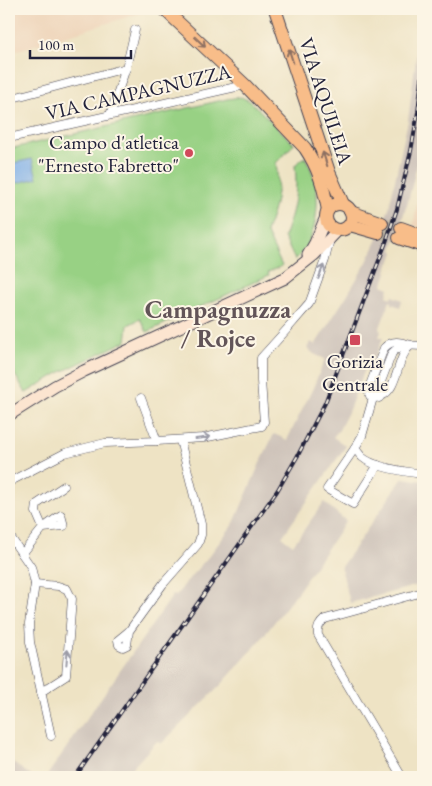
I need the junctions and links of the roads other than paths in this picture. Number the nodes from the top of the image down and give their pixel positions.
1 (164, 9) edge
2 (275, 9) edge
3 (135, 30) dead end
4 (126, 68) junction
5 (245, 85) junction
6 (9, 99) edge
7 (110, 115) junction
8 (9, 138) edge
9 (327, 213) junction
10 (348, 214) junction
11 (380, 228) tunnel mouth
12 (334, 235) junction
13 (423, 236) edge
14 (423, 246) edge
15 (304, 264) junction
16 (411, 345) junction
17 (423, 346) edge
18 (142, 398) dead end
19 (376, 398) junction
20 (9, 416) edge
21 (180, 440) junction
22 (156, 441) junction
23 (355, 448) junction
24 (378, 465) junction
25 (423, 474) edge
26 (9, 482) edge
27 (64, 486) dead end
28 (9, 535) edge
29 (22, 554) junction
30 (35, 584) junction
31 (423, 592) edge
32 (129, 632) dead end
33 (41, 692) junction
34 (51, 736) dead end
35 (402, 777) edge

1 -> 5 main road
10 -> 2 main road, VIA AQUILEIA
3 - 4 street
4 - 6 street
4 - 7 street
5 - 7 street, VIA CAMPAGNUZZA
5 - 9 main road
7 - 8 street, VIA CAMPAGNUZZA
9 - 10 main road
9 - 12 main road
9 - 15 main road
10 - 11 main road
10 - 12 main road
12 - 15 main road
21 -> 12 street
13 - 14 main road
15 - 20 main road
16 - 17 street
16 - 19 street
16 - 19 street
18 - 22 street
19 - 23 street
21 - 22 street
21 - 32 street
22 - 26 street
23 - 24 street
23 - 24 street
24 - 25 street
27 - 29 street
28 - 29 street
29 - 30 street
30 - 33 street
33 -> 30 street
31 - 35 street
33 - 34 street

